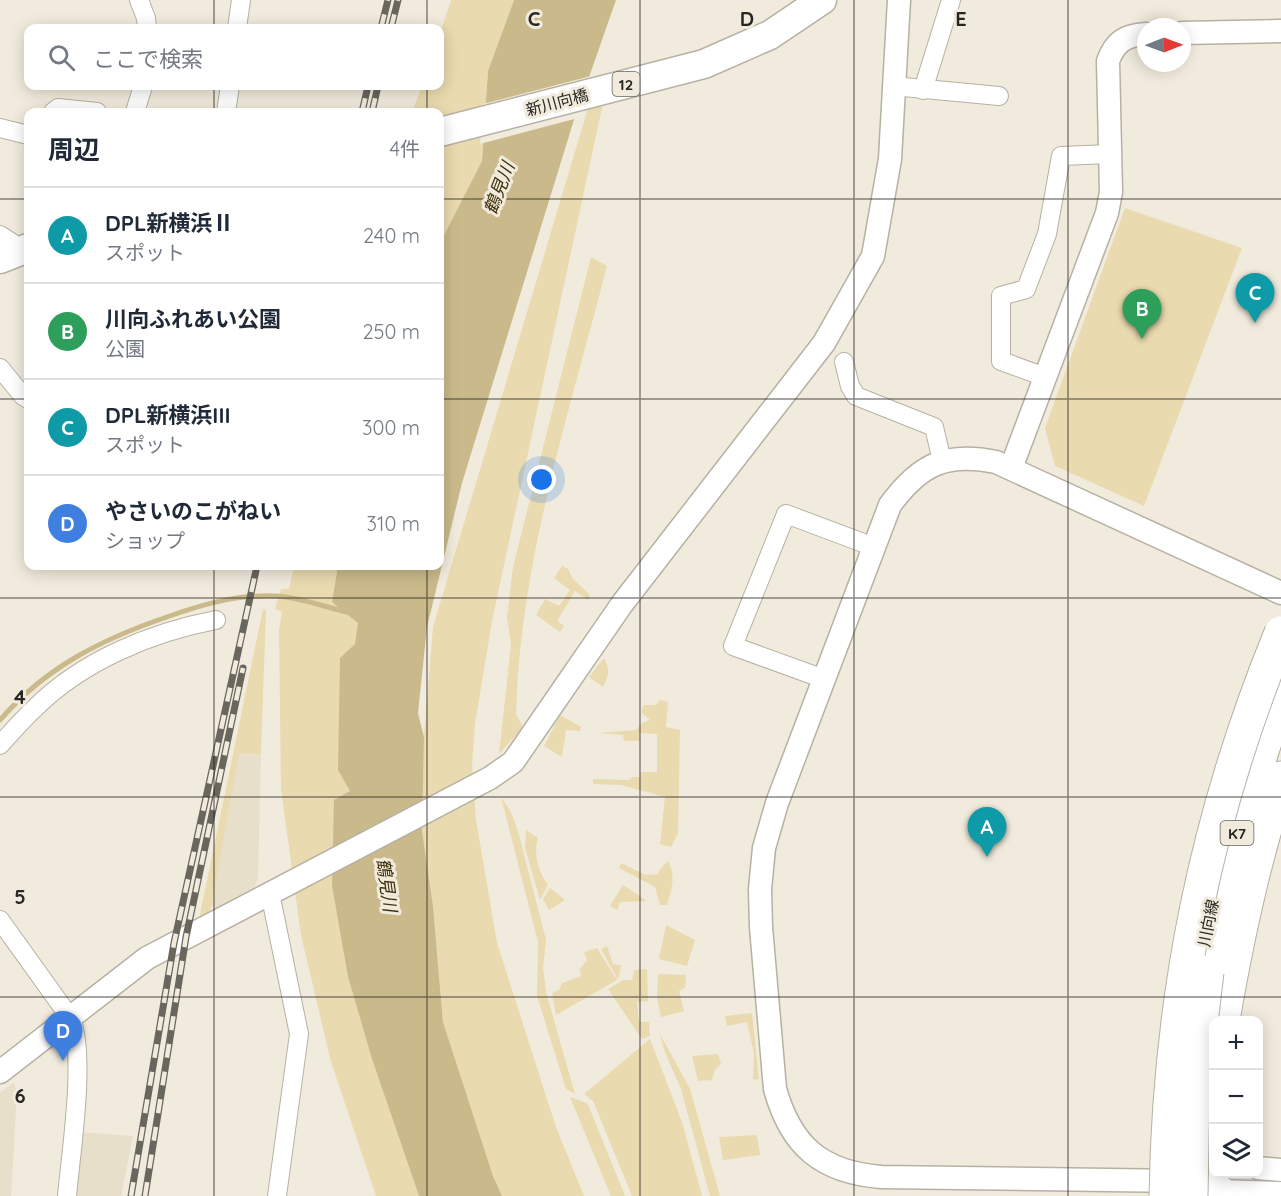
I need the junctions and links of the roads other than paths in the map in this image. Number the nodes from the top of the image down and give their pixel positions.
1 (139, 0) edge
2 (241, 0) edge
3 (951, 0) edge
4 (897, 3) edge
5 (813, 7) edge
6 (147, 24) edge
7 (238, 24) edge
8 (1281, 31) edge
9 (1191, 33) edge
10 (1137, 34) edge
11 (893, 86) junction
12 (142, 90) edge
13 (229, 90) edge
14 (923, 90) junction
15 (999, 96) dead end
16 (136, 108) edge
17 (227, 108) edge
18 (0, 128) edge
19 (444, 131) edge
20 (24, 134) edge
21 (1110, 154) junction
22 (844, 362) dead end
23 (0, 368) edge
24 (1045, 377) junction
25 (24, 396) edge
26 (942, 461) junction
27 (1011, 468) junction
28 (874, 547) junction
29 (1281, 593) edge
30 (216, 620) dead end
31 (1281, 633) edge
32 (1281, 674) edge
33 (824, 679) junction
34 (1281, 698) edge
35 (0, 745) edge
36 (1281, 778) edge
37 (1281, 804) edge
38 (276, 890) junction
39 (0, 920) edge
40 (1224, 1016) edge
41 (1233, 1016) edge
42 (71, 1019) junction
43 (0, 1072) edge
44 (1212, 1124) edge
45 (1263, 1168) edge
46 (1281, 1170) edge
47 (1200, 1188) edge
48 (1281, 1193) edge
49 (67, 1196) edge
50 (277, 1196) edge

1 - 6 street
2 - 7 street
3 - 14 street
4 - 11 street
5 - 19 main road, 新川向橋 / 12
8 - 9 street
10 - 21 street
11 - 14 street
11 - 38 street
12 - 16 street
13 - 17 street
14 - 15 street
18 - 20 street
21 - 24 street
21 - 24 street
22 - 26 street
23 - 25 street
24 - 27 street
26 - 27 street
26 - 28 street
27 - 29 street
28 - 33 street
28 - 33 street
30 - 35 street
31 - 47 highway, bridge
32 - 47 street, 川向線
33 - 47 street
34 - 47 highway, K7, bridge
36 - 40 highway, K7
37 - 41 street
38 - 42 street
38 - 50 street
39 - 42 street
42 - 43 street
42 - 49 street
44 - 47 highway
45 - 46 street
47 - 48 street

